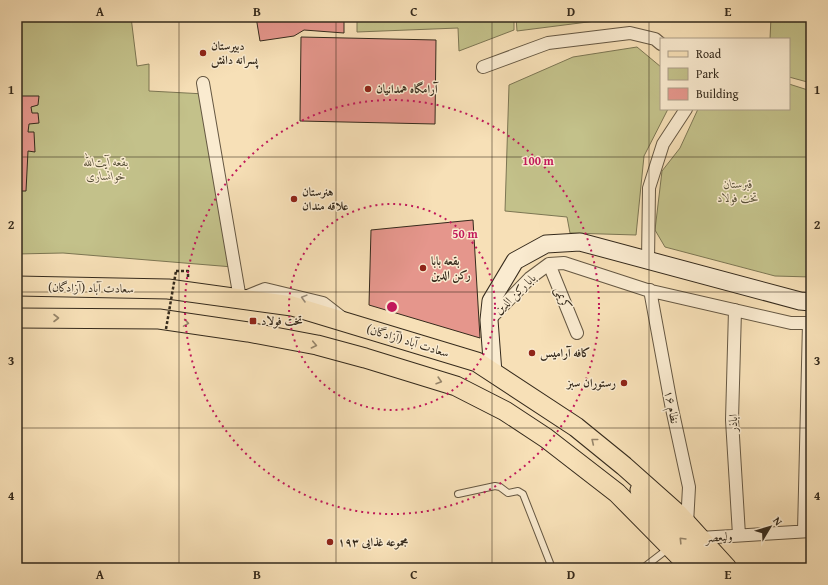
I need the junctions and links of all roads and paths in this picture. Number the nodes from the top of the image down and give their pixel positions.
1 (660, 43) edge
2 (483, 67) dead end
3 (203, 83) dead end
4 (685, 110) edge
5 (648, 261) junction
6 (549, 264) junction
7 (188, 271) dead end
8 (17, 286) edge
9 (650, 290) junction
10 (240, 299) junction
11 (811, 302) edge
12 (735, 310) junction
13 (17, 318) edge
14 (489, 320) junction
15 (810, 323) edge
16 (166, 330) dead end
17 (577, 332) dead end
18 (493, 372) junction
19 (624, 466) junction
20 (458, 494) dead end
21 (687, 524) junction
22 (808, 531) edge
23 (739, 535) junction
24 (700, 538) junction
25 (670, 547) junction
26 (552, 568) edge
27 (643, 568) edge
28 (691, 568) edge
29 (709, 568) edge
30 (727, 568) edge

1 - 2 street
3 - 10 street
4 - 5 street
5 - 11 street, بابا رکن الدین
5 - 14 street, بابا رکن الدین
6 - 9 street
6 - 14 street, بابا رکن الدین
6 - 17 street, کریمی
7 - 16 path, bridge
8 - 10 main road, سعادت آباد (آزادگان)
9 - 12 street
9 - 21 street, نظام ۱۶
18 -> 10 main road, سعادت آباد (آزادگان)
12 - 15 street
12 - 23 street, اباذر
13 -> 25 main road
14 - 18 street
15 - 22 street
19 -> 18 main road, سعادت آباد (آزادگان)
19 - 21 main road, سعادت آباد (آزادگان)
29 -> 19 main road
20 - 26 lane
21 - 24 main road, سعادت آباد (آزادگان)
22 - 23 street, ولیعصر
23 - 24 street, ولیعصر
24 - 30 main road, سعادت آباد (آزادگان)
25 - 27 lane
25 - 28 main road

